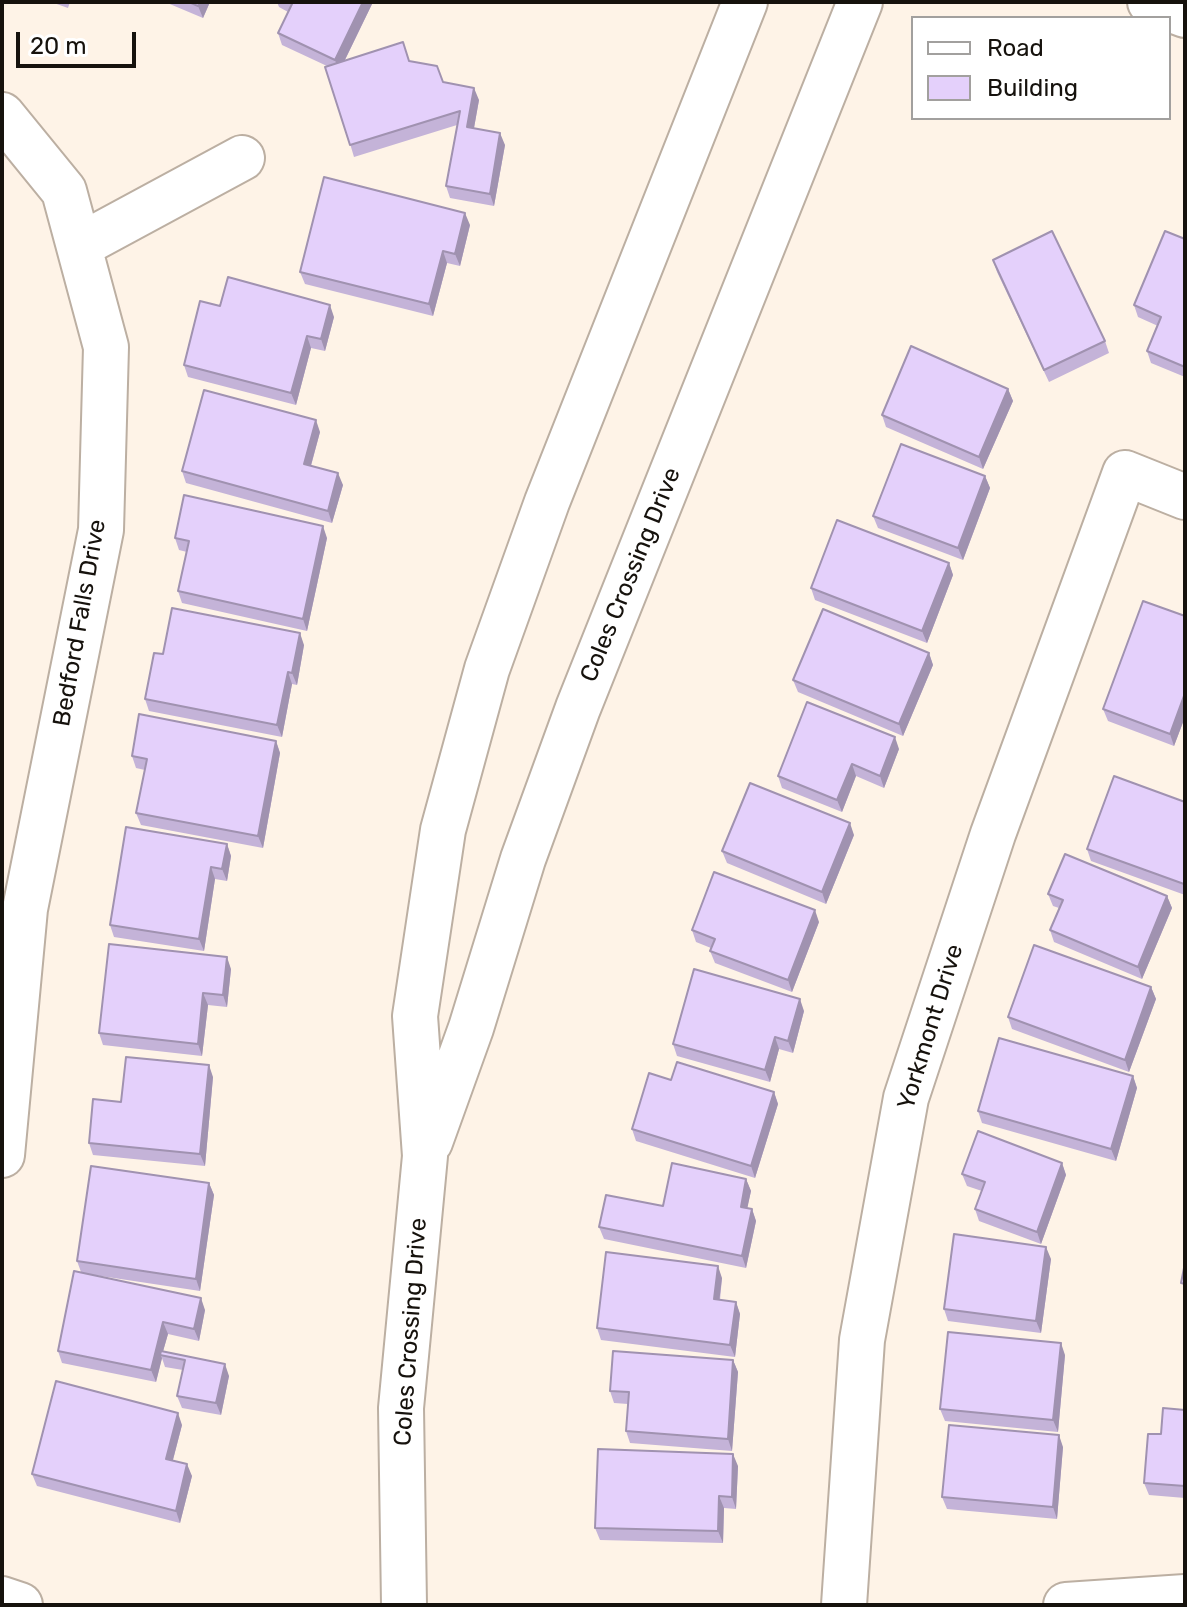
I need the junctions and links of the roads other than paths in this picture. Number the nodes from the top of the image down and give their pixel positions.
1 (745, 2) edge
2 (860, 2) edge
3 (1150, 2) edge
4 (1185, 15) edge
5 (2, 115) edge
6 (242, 158) dead end
7 (79, 246) junction
8 (1185, 497) edge
9 (2, 1155) edge
10 (425, 1156) junction
11 (1185, 1597) edge
12 (2, 1599) edge
13 (20, 1605) edge
14 (404, 1605) edge
15 (844, 1605) edge
16 (1066, 1605) edge

1 - 10 street, Coles Crossing Drive
2 - 10 street, Coles Crossing Drive
3 - 4 street
5 - 7 street, Bedford Falls Drive
6 - 7 street
7 - 9 street, Bedford Falls Drive
8 - 15 street, Yorkmont Drive
10 - 14 street, Coles Crossing Drive
11 - 16 street
12 - 13 street

